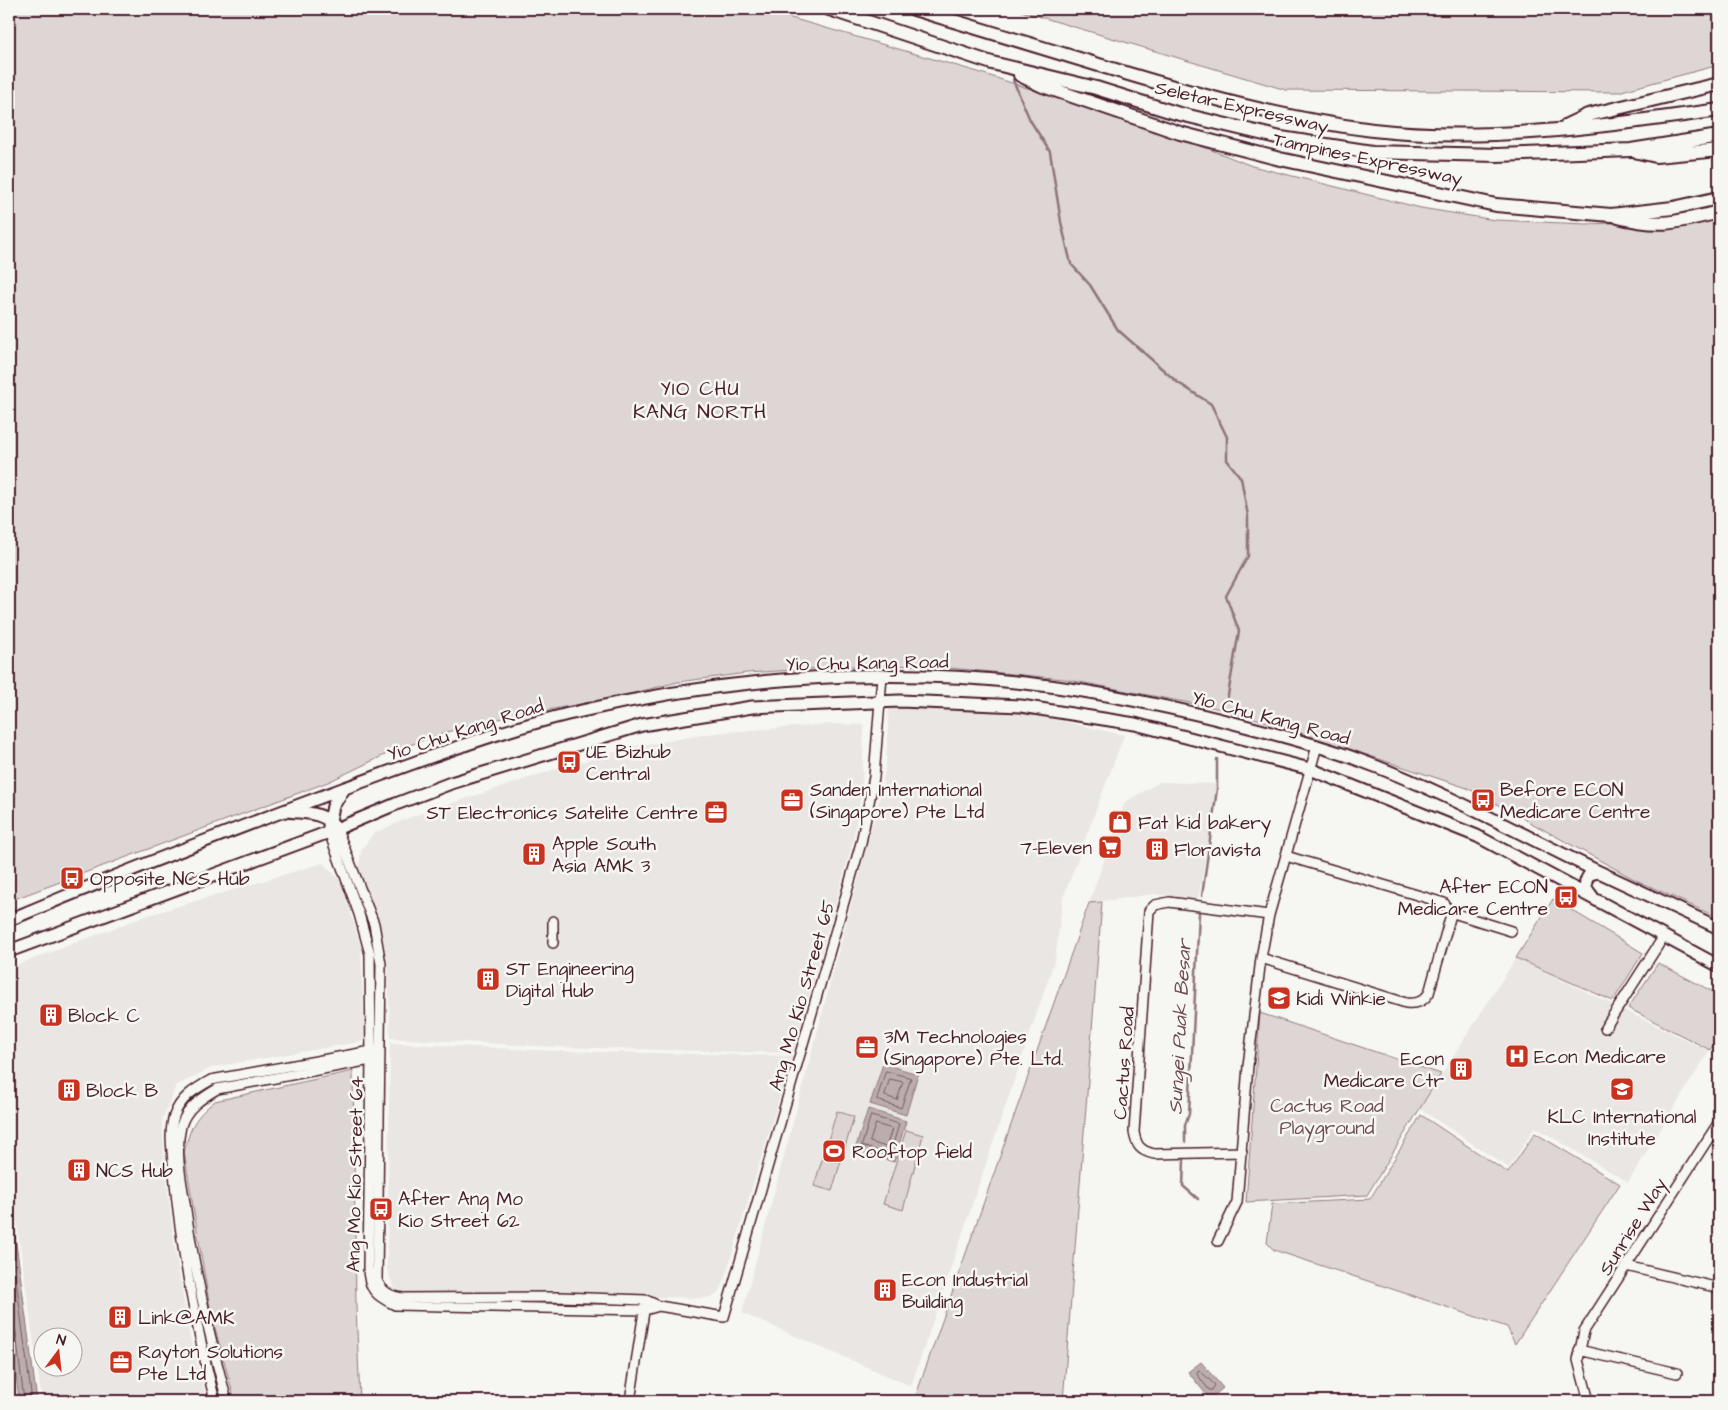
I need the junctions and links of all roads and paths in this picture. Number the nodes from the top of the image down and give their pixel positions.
1 (829, 9) edge
2 (914, 9) edge
3 (992, 63) junction
4 (1719, 84) edge
5 (1719, 110) edge
6 (1563, 128) junction
7 (1719, 136) edge
8 (1631, 150) junction
9 (1719, 150) edge
10 (1719, 198) edge
11 (1719, 212) edge
12 (1611, 215) junction
13 (882, 676) junction
14 (880, 701) junction
15 (1317, 746) junction
16 (1310, 770) junction
17 (344, 788) junction
18 (281, 811) junction
19 (332, 827) junction
20 (1286, 856) junction
21 (1598, 872) junction
22 (1593, 897) junction
23 (1450, 912) junction
24 (1269, 915) junction
25 (9, 920) edge
26 (553, 921) dead end
27 (1719, 928) edge
28 (1511, 931) dead end
29 (1664, 936) junction
30 (553, 943) dead end
31 (9, 951) edge
32 (1261, 958) junction
33 (1719, 966) edge
34 (1605, 1028) dead end
35 (375, 1054) junction
36 (1719, 1122) edge
37 (1242, 1152) junction
38 (1218, 1241) dead end
39 (1626, 1266) junction
40 (1719, 1288) edge
41 (646, 1300) junction
42 (659, 1306) junction
43 (645, 1310) junction
44 (724, 1317) joint
45 (1579, 1350) junction
46 (1677, 1373) dead end
47 (215, 1401) edge
48 (227, 1401) edge
49 (630, 1401) edge
50 (1589, 1401) edge

1 - 3 highway, Seletar Expressway
2 - 6 highway, Seletar Expressway
3 - 8 highway, Seletar Expressway
3 - 12 highway, Tampines Expressway
4 - 6 highway
5 - 6 highway, Seletar Expressway
7 - 8 highway, Seletar Expressway
8 - 9 highway
10 - 12 highway, Tampines Expressway
11 - 12 highway
13 - 14 street, Ang Mo Kio Street 65
13 - 15 main road, Yio Chu Kang Road
13 - 17 main road, Yio Chu Kang Road
14 - 16 main road, Yio Chu Kang Road
14 - 19 main road, Yio Chu Kang Road
14 - 44 street, Ang Mo Kio Street 65
15 - 16 street
15 - 21 main road, Yio Chu Kang Road
16 - 20 street
16 - 22 main road, Yio Chu Kang Road
17 - 18 main road, Yio Chu Kang Road
17 - 19 main road
18 - 19 main road
18 - 25 main road, Yio Chu Kang Road
19 - 31 main road, Yio Chu Kang Road
19 - 35 street, Ang Mo Kio Street 64
20 - 23 street
20 - 24 street
21 - 22 main road
21 - 27 main road, Yio Chu Kang Road
22 - 29 main road, Yio Chu Kang Road
23 - 28 street
23 - 32 street
24 - 32 street
24 - 37 street, Cactus Road
26 - 30 street
29 - 33 main road, Yio Chu Kang Road
29 - 34 street
32 - 37 street
35 - 41 street, Ang Mo Kio Street 64
35 - 43 street, Ang Mo Kio Street 64
35 - 47 street
35 - 48 street
36 - 39 street, Sunrise Way
37 - 38 street
39 - 40 street
39 - 45 street, Sunrise Way
41 - 42 street, Ang Mo Kio Street 64
41 - 43 street
42 - 43 street, Ang Mo Kio Street 64
42 - 44 street, Ang Mo Kio Street 64
43 - 49 street
45 - 46 street
45 - 50 street

